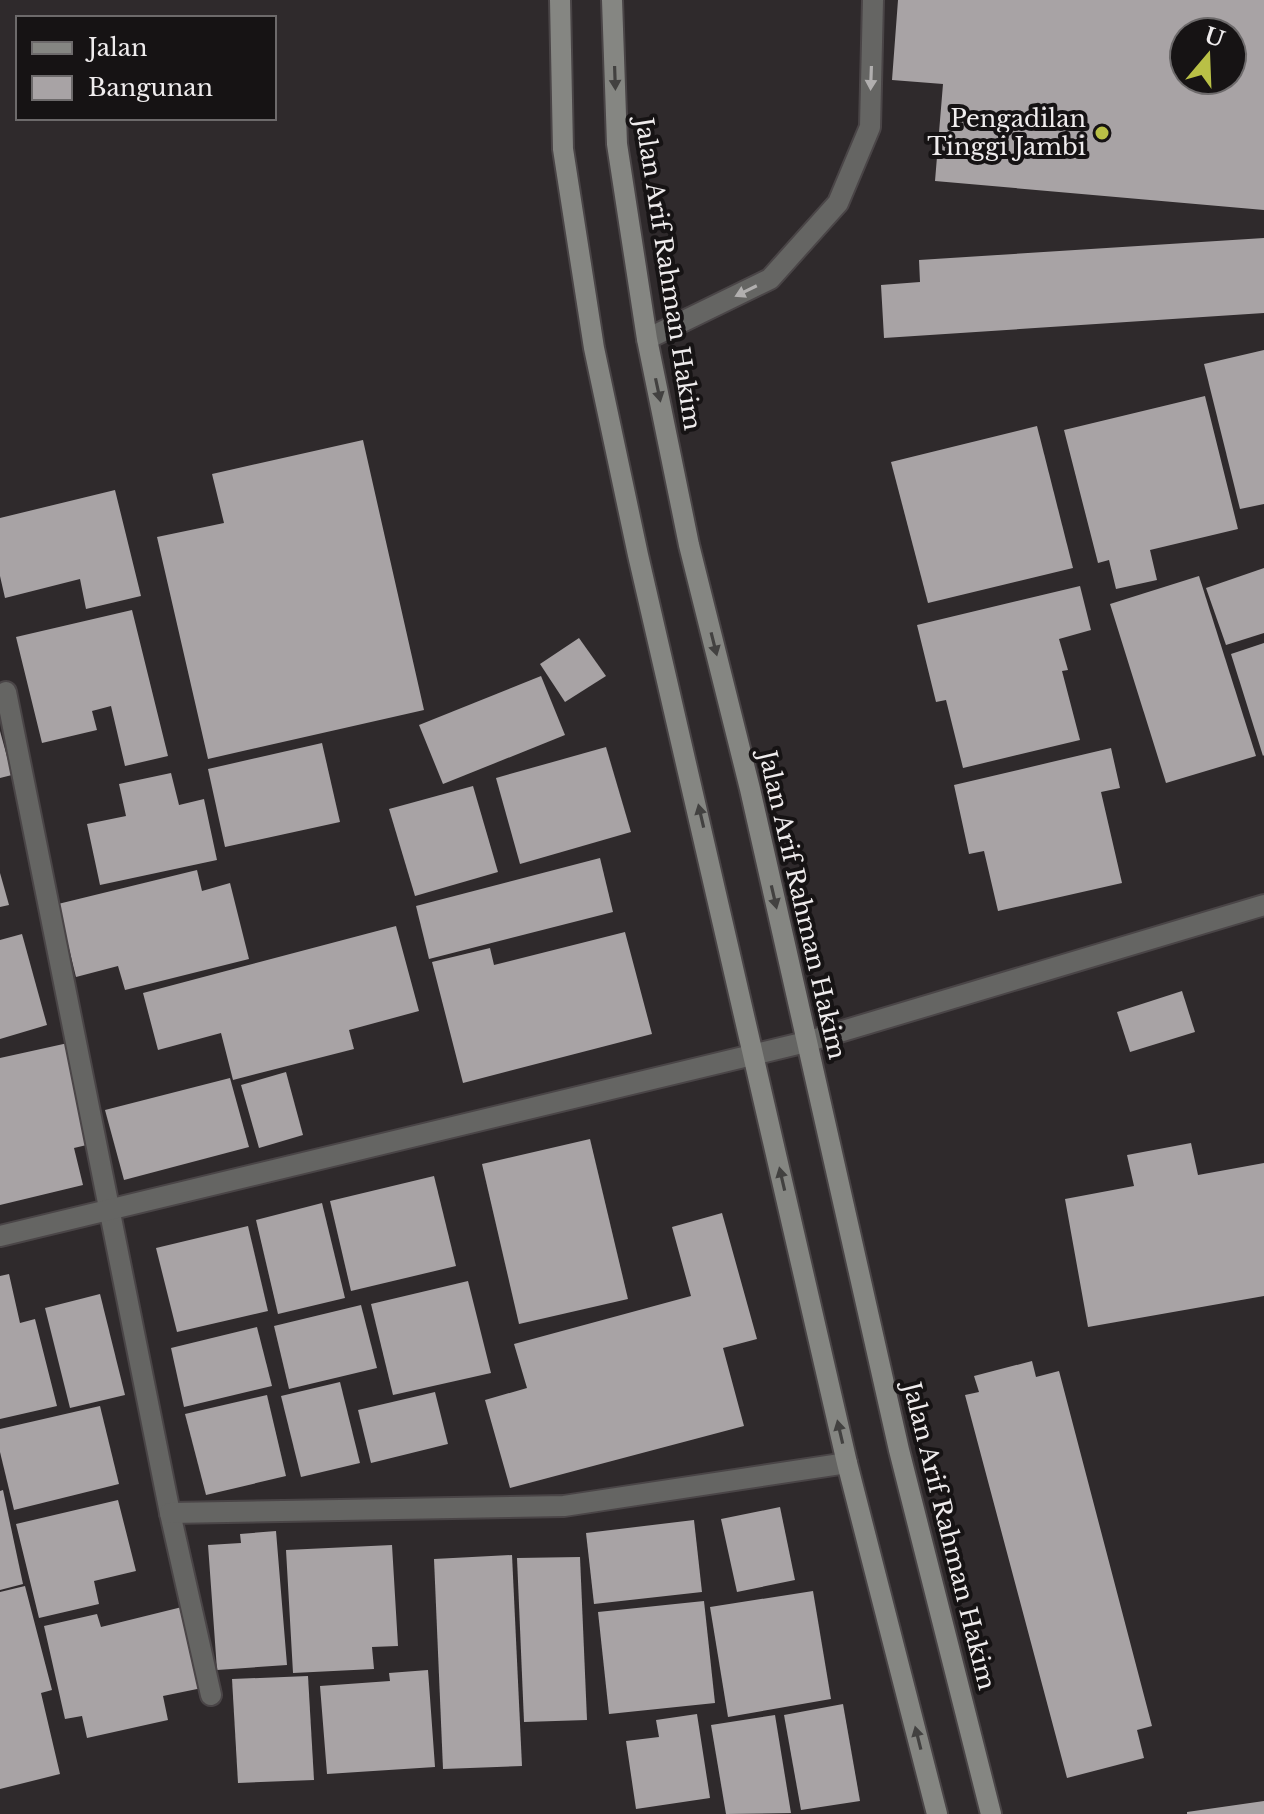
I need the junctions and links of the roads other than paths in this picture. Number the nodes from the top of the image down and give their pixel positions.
1 (560, 0) edge
2 (612, 0) edge
3 (873, 0) edge
4 (647, 339) junction
5 (6, 692) dead end
6 (1264, 905) edge
7 (806, 1042) junction
8 (754, 1055) junction
9 (111, 1207) junction
10 (0, 1236) edge
11 (847, 1463) junction
12 (170, 1513) junction
13 (211, 1695) dead end
14 (937, 1814) edge
15 (991, 1814) edge

8 -> 1 main road
2 -> 4 main road, Jalan Arif Rahman Hakim
3 -> 4 street
4 -> 7 main road, Jalan Arif Rahman Hakim
5 - 9 street
6 - 7 street
7 - 8 street
7 - 15 main road, Jalan Arif Rahman Hakim
8 - 9 street
11 -> 8 main road
9 - 10 street
9 - 12 street
11 - 12 street
14 -> 11 main road
12 - 13 street

